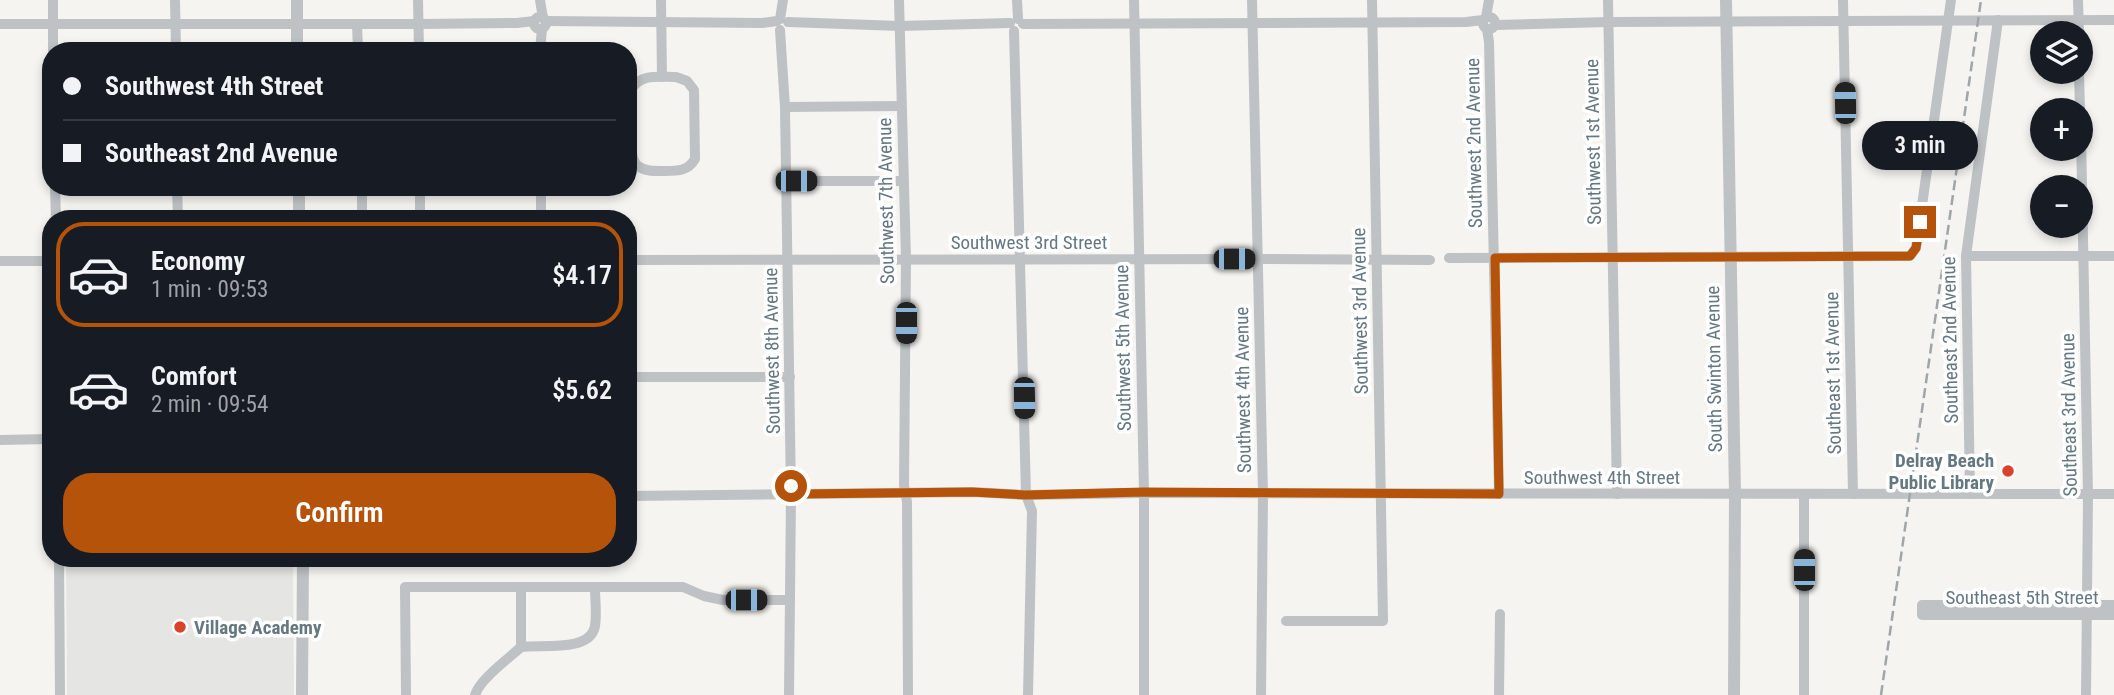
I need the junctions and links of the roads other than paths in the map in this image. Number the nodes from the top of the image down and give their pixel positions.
1 (53, 0) edge
2 (175, 0) edge
3 (297, 0) edge
4 (418, 0) edge
5 (661, 0) edge
6 (899, 0) edge
7 (1134, 0) edge
8 (1252, 0) edge
9 (1372, 0) edge
10 (1490, 0) edge
11 (1608, 0) edge
12 (1726, 0) edge
13 (1843, 0) edge
14 (1951, 0) edge
15 (2078, 0) edge
16 (540, 1) edge
17 (783, 2) edge
18 (1017, 2) edge
19 (1949, 20) junction
20 (1998, 20) junction
21 (2078, 20) junction
22 (2114, 20) edge
23 (1843, 21) junction
24 (1373, 22) junction
25 (1608, 22) junction
26 (1726, 22) junction
27 (53, 23) junction
28 (1135, 23) junction
29 (1252, 23) junction
30 (1489, 23) junction
31 (0, 24) edge
32 (175, 24) junction
33 (297, 24) junction
34 (357, 24) junction
35 (418, 24) junction
36 (540, 24) junction
37 (662, 24) junction
38 (783, 24) junction
39 (1016, 24) junction
40 (900, 26) junction
41 (53, 42) edge
42 (176, 42) edge
43 (297, 42) edge
44 (358, 42) edge
45 (419, 42) edge
46 (540, 42) edge
47 (662, 77) junction
48 (637, 83) edge
49 (901, 106) junction
50 (785, 107) junction
51 (2081, 161) edge
52 (637, 164) edge
53 (786, 181) junction
54 (903, 181) junction
55 (1966, 256) junction
56 (2083, 256) junction
57 (2114, 256) edge
58 (1731, 257) junction
59 (1848, 257) junction
60 (1258, 258) junction
61 (1449, 258) dead end
62 (1495, 258) junction
63 (1612, 258) junction
64 (906, 259) junction
65 (1022, 259) junction
66 (1138, 259) junction
67 (1377, 259) junction
68 (637, 260) edge
69 (788, 260) junction
70 (1430, 260) dead end
71 (0, 261) edge
72 (42, 261) edge
73 (637, 377) edge
74 (790, 377) junction
75 (42, 439) edge
76 (0, 440) edge
77 (1144, 492) junction
78 (792, 494) junction
79 (907, 494) junction
80 (1263, 494) junction
81 (1381, 494) junction
82 (1499, 494) junction
83 (1617, 494) junction
84 (1735, 494) junction
85 (1804, 494) junction
86 (1853, 494) junction
87 (1970, 494) junction
88 (2088, 494) junction
89 (2114, 494) edge
90 (1026, 495) junction
91 (637, 496) edge
92 (59, 567) edge
93 (303, 567) edge
94 (521, 587) junction
95 (595, 588) junction
96 (790, 600) junction
97 (2114, 605) edge
98 (2087, 610) junction
99 (1500, 614) dead end
100 (2114, 615) edge
101 (1286, 621) dead end
102 (521, 647) junction
103 (60, 695) edge
104 (302, 695) edge
105 (406, 695) edge
106 (475, 695) edge
107 (789, 695) edge
108 (908, 695) edge
109 (1028, 695) edge
110 (1144, 695) edge
111 (1261, 695) edge
112 (1499, 695) edge
113 (1734, 695) edge
114 (1804, 695) edge
115 (2086, 695) edge

1 - 27 street
2 - 32 street
3 - 33 street
4 - 35 street
5 - 37 street
6 - 40 street, Southwest 7th Avenue
7 - 28 street, Southwest 5th Avenue
8 - 29 street, Southwest 4th Avenue
9 - 24 street, Southwest 3rd Avenue
10 - 30 street, Southwest 2nd Avenue
11 - 25 street, Southwest 1st Avenue
12 - 26 street, South Swinton Avenue
13 - 23 street, Southeast 1st Avenue
14 - 19 street, Southeast 2nd Avenue
15 - 21 street
16 - 36 street
17 - 38 street, Southwest 8th Avenue
18 - 39 street
19 - 20 street
19 - 23 street
19 - 59 street, Southeast 2nd Avenue
20 - 21 street
20 - 55 street, Southeast 2nd Avenue
21 - 22 street
23 - 26 street
23 - 59 street, Southeast 1st Avenue
24 - 29 street
24 - 30 street
24 - 67 street, Southwest 3rd Avenue
25 - 26 street
25 - 30 street
25 - 63 street, Southwest 1st Avenue
26 - 58 street, South Swinton Avenue
27 - 31 street
27 - 32 street
27 - 41 street
28 - 29 street
28 - 39 street
28 - 66 street, Southwest 5th Avenue
29 - 60 street, Southwest 4th Avenue
30 - 62 street, Southwest 2nd Avenue
32 - 33 street
32 - 42 street
33 - 34 street
33 - 43 street
34 - 35 street
34 - 44 street
35 - 36 street
35 - 45 street
36 - 37 street
36 - 46 street
37 - 38 street
37 - 47 street
38 - 40 street
38 - 50 street, Southwest 8th Avenue
39 - 40 street
39 - 65 street
40 - 49 street, Southwest 7th Avenue
47 - 48 street
47 - 52 street
49 - 50 street
49 - 54 street, Southwest 7th Avenue
50 - 53 street, Southwest 8th Avenue
51 - 56 street, Southeast 3rd Avenue
53 - 54 street
53 - 69 street, Southwest 8th Avenue
54 - 64 street, Southwest 7th Avenue
55 - 56 street
55 - 87 street, Southeast 2nd Avenue
56 - 57 street
56 - 88 street, Southeast 3rd Avenue
58 - 59 street
58 - 63 street
58 - 84 street, South Swinton Avenue
59 - 86 street, Southeast 1st Avenue
60 - 66 street, Southwest 3rd Street
60 - 67 street, Southwest 3rd Street
60 - 80 street, Southwest 4th Avenue
61 - 62 street
62 - 63 street
62 - 82 street, Southwest 2nd Avenue
63 - 83 street, Southwest 1st Avenue
64 - 65 street, Southwest 3rd Street
64 - 69 street, Southwest 3rd Street
64 - 79 street, Southwest 7th Avenue
65 - 66 street, Southwest 3rd Street
65 - 90 street
66 - 77 street, Southwest 5th Avenue
67 - 70 street, Southwest 3rd Street
67 - 81 street, Southwest 3rd Avenue
68 - 69 street, Southwest 3rd Street
69 - 74 street, Southwest 8th Avenue
71 - 72 street
73 - 74 street
74 - 78 street, Southwest 8th Avenue
75 - 76 street
77 - 80 street, Southwest 4th Street
77 - 90 street, Southwest 4th Street
77 - 110 street, Southwest 5th Avenue
78 - 79 street, Southwest 4th Street
78 - 91 street, Southwest 4th Street
78 - 96 street, Southwest 8th Avenue
79 - 90 street, Southwest 4th Street
79 - 108 street, Southwest 7th Avenue
80 - 81 street, Southwest 4th Street
80 - 111 street, Southwest 4th Avenue
81 - 82 street, Southwest 4th Street
81 - 101 street, Southwest 3rd Avenue
82 - 83 street, Southwest 4th Street
83 - 84 street, Southwest 4th Street
84 - 85 street, Southwest 4th Street
84 - 113 street, South Swinton Avenue
85 - 86 street, Southwest 4th Street
85 - 114 street
86 - 87 street, Southwest 4th Street
87 - 88 street, Southwest 4th Street
88 - 89 street, Southwest 4th Street
88 - 98 street, Southeast 3rd Avenue
90 - 109 street
92 - 103 street
93 - 104 street
94 - 95 street
94 - 102 street
94 - 105 street
95 - 96 street
95 - 102 street
96 - 107 street, Southwest 8th Avenue
97 - 98 street, Southeast 5th Street
98 - 98 street, Southeast 5th Street
98 - 100 street, Southeast 5th Street
98 - 115 street, Southeast 3rd Avenue
99 - 112 street
102 - 106 street

